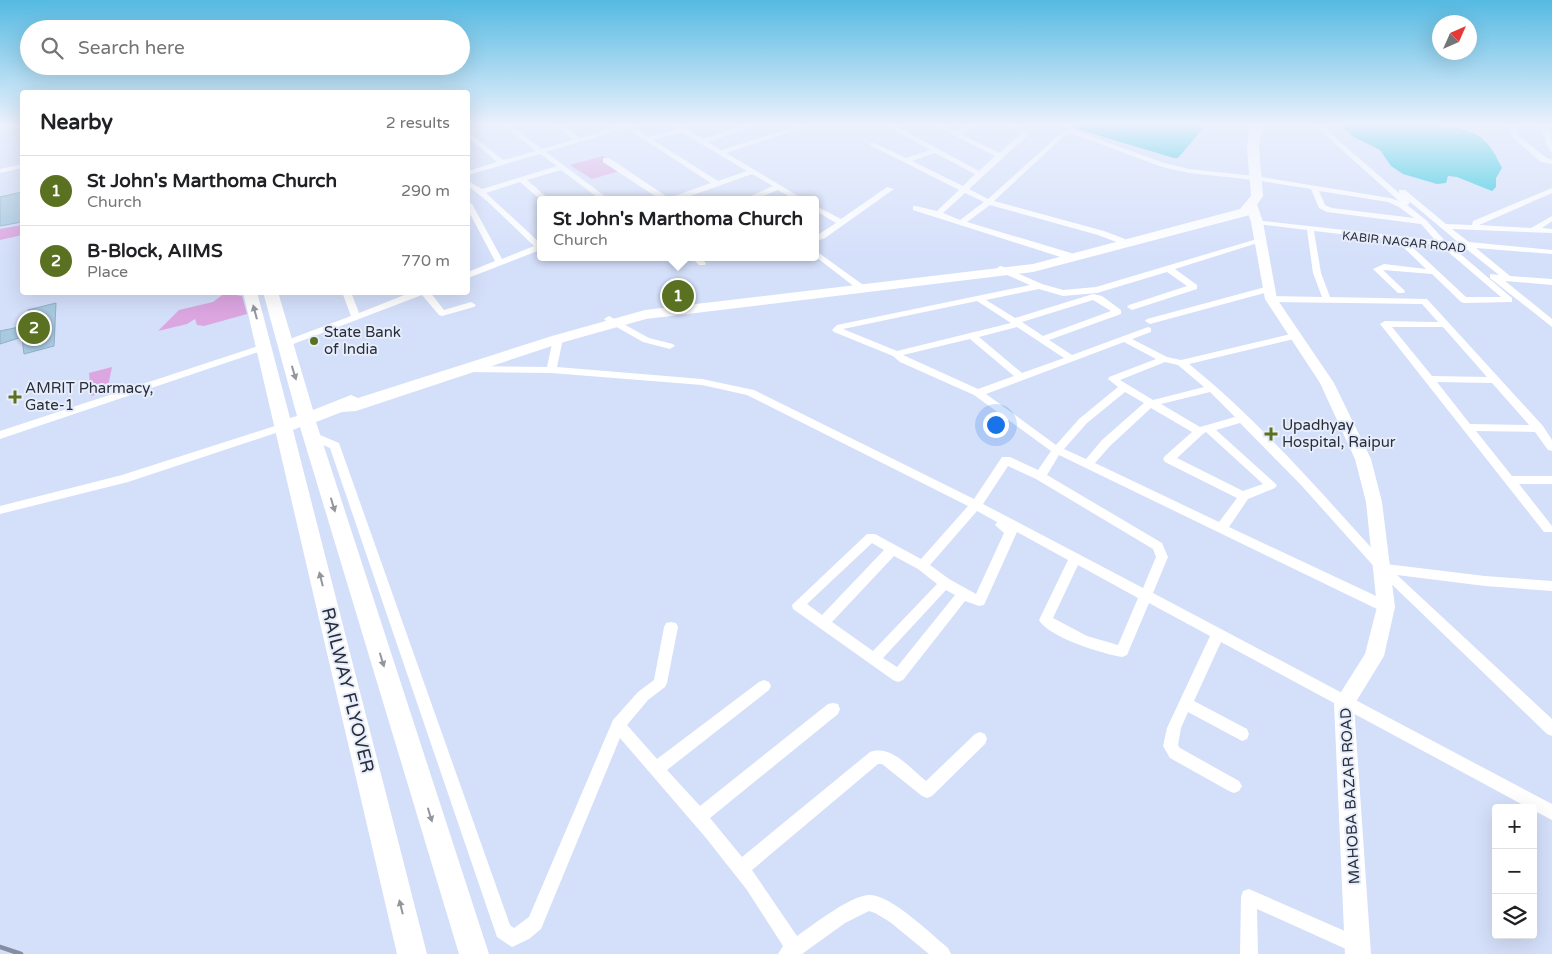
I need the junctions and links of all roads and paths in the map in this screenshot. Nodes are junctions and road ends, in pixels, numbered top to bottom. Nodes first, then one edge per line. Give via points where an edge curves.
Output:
1 (554, 170) edge
2 (565, 170) edge
3 (620, 170) edge
4 (695, 170) edge
5 (747, 170) edge
6 (920, 170) edge
7 (972, 170) edge
8 (986, 170) edge
9 (1024, 170) edge
10 (1182, 170) edge
11 (1252, 170) edge
12 (1367, 170) edge
13 (1377, 170) edge
14 (751, 172) junction
15 (982, 175) junction
16 (1251, 178) junction
17 (522, 180) junction
18 (470, 184) edge
19 (717, 184) junction
20 (778, 187) junction
21 (1314, 188) junction
22 (890, 189) dead end
23 (1552, 190) edge
24 (964, 191) junction
25 (481, 192) junction
26 (541, 196) edge
27 (601, 196) edge
28 (660, 196) edge
29 (682, 196) edge
30 (756, 196) edge
31 (794, 196) edge
32 (989, 202) junction
33 (470, 208) edge
34 (916, 208) dead end
35 (819, 210) edge
36 (938, 214) junction
37 (1254, 216) junction
38 (1552, 218) edge
39 (841, 222) junction
40 (1423, 222) junction
41 (961, 223) junction
42 (1444, 226) junction
43 (1475, 228) junction
44 (1533, 230) junction
45 (1310, 231) junction
46 (1552, 231) edge
47 (819, 237) edge
48 (1122, 241) junction
49 (1404, 243) junction
50 (537, 244) edge
51 (1457, 246) junction
52 (537, 248) edge
53 (1552, 253) edge
54 (819, 255) edge
55 (1071, 257) junction
56 (500, 262) junction
57 (1169, 269) junction
58 (1004, 270) junction
59 (470, 272) edge
60 (1434, 272) junction
61 (1484, 277) junction
62 (1496, 278) junction
63 (1508, 279) junction
64 (1552, 282) edge
65 (859, 286) junction
66 (1039, 286) junction
67 (1401, 292) dead end
68 (1270, 294) junction
69 (251, 295) edge
70 (271, 295) edge
71 (347, 295) edge
72 (427, 295) edge
73 (399, 296) edge
74 (978, 299) junction
75 (1327, 300) junction
76 (471, 305) dead end
77 (1132, 306) dead end
78 (1552, 315) edge
79 (356, 317) junction
80 (612, 321) junction
81 (1017, 323) junction
82 (1552, 324) edge
83 (1441, 325) dead end
84 (973, 336) junction
85 (1295, 336) junction
86 (558, 339) junction
87 (1043, 339) junction
88 (1125, 339) junction
89 (285, 344) junction
90 (670, 346) dead end
91 (264, 347) junction
92 (896, 354) junction
93 (1070, 358) junction
94 (1164, 359) junction
95 (1181, 363) junction
96 (460, 369) junction
97 (551, 370) junction
98 (1021, 377) junction
99 (1428, 380) junction
100 (1494, 380) junction
101 (1124, 387) junction
102 (1212, 388) junction
103 (978, 393) junction
104 (1149, 404) junction
105 (308, 417) junction
106 (1241, 419) junction
107 (284, 426) junction
108 (1466, 427) junction
109 (1204, 429) junction
110 (1539, 429) junction
111 (0, 435) edge
112 (313, 436) junction
113 (1552, 447) edge
114 (1057, 450) junction
115 (1088, 464) junction
116 (1040, 476) junction
117 (1509, 480) junction
118 (1552, 480) edge
119 (1243, 496) junction
120 (974, 508) junction
121 (0, 510) edge
122 (1221, 528) junction
123 (1548, 528) dead end
124 (893, 549) junction
125 (1074, 559) junction
126 (922, 566) junction
127 (1382, 568) junction
128 (945, 582) junction
129 (1552, 586) edge
130 (963, 594) junction
131 (1145, 597) junction
132 (1386, 607) junction
133 (823, 623) junction
134 (671, 627) dead end
135 (1218, 635) junction
136 (874, 659) junction
137 (764, 686) dead end
138 (1185, 703) junction
139 (1344, 703) junction
140 (833, 709) dead end
141 (618, 725) junction
142 (1552, 729) edge
143 (1242, 734) dead end
144 (980, 739) dead end
145 (656, 769) junction
146 (1234, 786) dead end
147 (1552, 812) edge
148 (699, 817) junction
149 (741, 869) junction
150 (1357, 949) edge
151 (791, 951) edge
152 (412, 954) edge
153 (474, 954) edge
154 (942, 954) edge
155 (1249, 954) edge

1 - 17 street
2 - 27 street
3 - 28 street
4 - 19 street
5 - 14 street
6 - 24 street
7 - 15 street
8 - 15 street
9 - 32 street
10 - 16 street
11 - 16 main road, MAHOBA BAZAR ROAD
12 - 51 street
13 - 42 street
14 - 19 street
14 - 20 street
15 - 24 street
16 - 21 street
16 - 37 main road, MAHOBA BAZAR ROAD via 1257,196
17 - 25 street
17 - 26 street
18 - 25 street
19 - 29 street
20 - 30 street
20 - 31 street
21 - 40 street via 1397,202
21 - 40 street via 1322,206 1330,210
22 - 39 street
23 - 43 street via 1476,223
24 - 32 street
24 - 36 street
25 - 50 street
32 - 41 street
32 - 48 street
33 - 56 street
34 - 36 street
35 - 39 street
36 - 41 street
37 - 45 street, KABIR NAGAR ROAD
37 - 48 main road via 1238,208
37 - 51 street
37 - 55 main road via 1245,212
37 - 57 street
37 - 68 street, MAHOBA BAZAR ROAD
38 - 44 street
39 - 47 street
40 - 51 street
41 - 55 street
42 - 43 street
42 - 51 street
43 - 44 street
44 - 46 street
45 - 49 street, KABIR NAGAR ROAD
45 - 75 street via 1317,273
48 - 55 main road
49 - 51 street, KABIR NAGAR ROAD
49 - 60 street
51 - 53 street, KABIR NAGAR ROAD
51 - 61 street
51 - 62 street
51 - 63 street
52 - 56 street
54 - 65 street
55 - 58 main road
56 - 59 street
57 - 66 street via 1098,290 1063,293
57 - 77 street via 1194,287
58 - 65 main road
58 - 66 street
60 - 61 street via 1464,300 1509,300
60 - 67 street via 1377,269
61 - 62 street
62 - 63 street
62 - 82 street
63 - 64 street
63 - 78 street
65 - 80 main road via 669,306
66 - 74 street
68 - 75 street
68 - 85 street, MAHOBA BAZAR ROAD
68 - 88 street via 1149,326
91 -> 69 main road, RAILWAY FLYOVER
70 - 89 main road
71 - 79 street
72 - 76 street via 442,313
73 - 79 street
74 - 81 street
74 - 92 street via 837,330
75 - 100 street via 1424,301
79 - 89 street
80 - 86 main road
80 - 90 street via 646,340
80 - 96 main road
81 - 84 street
81 - 87 street
81 - 87 street via 1093,297 1118,312
83 - 99 street via 1385,324
84 - 92 street
84 - 98 street
85 - 95 street
85 - 127 street, MAHOBA BAZAR ROAD via 1327,383 1363,459 1374,502
86 - 96 main road
86 - 97 street
87 - 93 street
88 - 93 street
88 - 94 street
89 -> 105 main road
91 - 107 main road, RAILWAY FLYOVER
91 - 111 street
92 - 103 street
93 - 98 street
94 - 95 street
94 - 101 street via 1113,379
95 - 102 street
96 - 97 street
96 - 105 main road via 350,407 342,406
97 - 120 street via 702,382 750,392
98 - 103 street
99 - 100 street
99 - 108 street
100 - 110 street
101 - 104 street
101 - 114 street via 1084,421
102 - 104 street
102 - 106 street
103 - 114 street
104 - 109 street
104 - 115 street via 1106,442
105 - 107 main road
105 - 112 main road
106 - 109 street
106 - 127 street via 1305,482
107 - 121 street via 124,479
152 -> 107 main road, RAILWAY FLYOVER
108 - 110 street
108 - 117 street
109 - 119 street via 1270,485
109 - 119 street via 1169,458
110 - 113 street
112 - 141 street via 335,446 503,931 512,938 535,923
112 -> 153 main road
114 - 115 street
114 - 116 street
115 - 122 street
116 - 120 street via 1006,460
116 - 131 street via 1158,546 1162,557
117 - 118 street
117 - 123 street
119 - 122 street
120 - 125 street
120 - 126 street
120 - 130 street via 1011,531 979,601
122 - 132 street
124 - 126 street
124 - 133 street
124 - 133 street via 872,537 798,605
125 - 131 street
125 - 131 street via 1046,620 1057,628 1106,649 1122,651
126 - 128 street
127 - 129 street
127 - 132 street, MAHOBA BAZAR ROAD
127 - 142 street
128 - 130 street
128 - 136 street
130 - 136 street via 898,676
131 - 135 street
132 - 139 street, MAHOBA BAZAR ROAD via 1374,656
133 - 136 street
134 - 141 street via 660,683 643,696
135 - 138 street
135 - 139 street
137 - 145 street
138 - 143 street
138 - 146 street via 1170,746 1175,753
139 - 147 street
139 - 150 street, MAHOBA BAZAR ROAD
140 - 148 street
141 - 145 street
144 - 149 street via 927,791 885,757 875,757
145 - 148 street
148 - 149 street
149 - 151 street
150 - 155 street via 1249,897
151 - 154 street via 850,912 870,903 882,906

